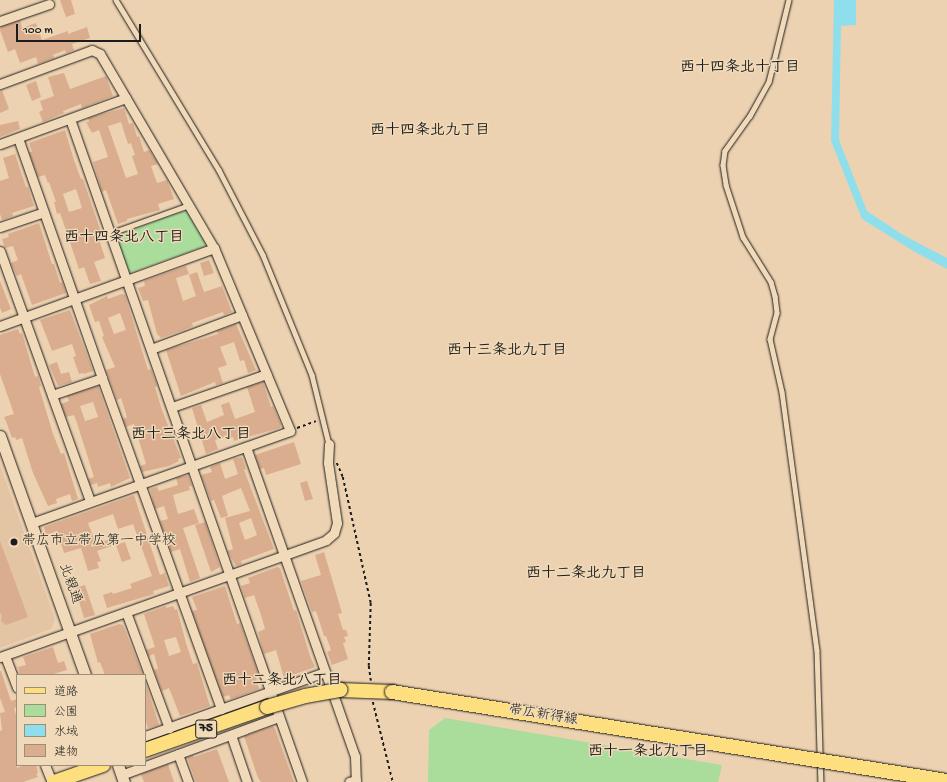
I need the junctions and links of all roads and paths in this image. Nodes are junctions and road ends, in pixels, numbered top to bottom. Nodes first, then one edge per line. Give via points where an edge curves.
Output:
1 (116, 0) edge
2 (789, 0) edge
3 (49, 4) dead end
4 (0, 21) edge
5 (0, 84) edge
6 (126, 98) junction
7 (70, 119) junction
8 (18, 138) junction
9 (0, 144) edge
10 (189, 205) junction
11 (44, 212) junction
12 (0, 228) edge
13 (110, 233) junction
14 (214, 248) junction
15 (0, 251) edge
16 (127, 281) junction
17 (74, 299) junction
18 (242, 315) junction
19 (23, 317) junction
20 (0, 326) edge
21 (151, 349) junction
22 (266, 374) junction
23 (102, 378) junction
24 (52, 395) junction
25 (172, 407) junction
26 (323, 419) junction
27 (290, 431) junction
28 (0, 436) edge
29 (329, 444) junction
30 (246, 447) junction
31 (193, 465) junction
32 (140, 483) junction
33 (90, 501) junction
34 (30, 522) junction
35 (284, 556) junction
36 (231, 574) junction
37 (178, 593) junction
38 (126, 612) junction
39 (70, 632) junction
40 (3, 657) edge
41 (325, 672) junction
42 (85, 674) edge
43 (372, 683) dead end
44 (16, 686) edge
45 (272, 691) junction
46 (372, 698) dead end
47 (221, 709) junction
48 (279, 717) junction
49 (169, 728) junction
50 (230, 735) junction
51 (146, 736) edge
52 (146, 750) edge
53 (178, 754) junction
54 (146, 765) edge
55 (45, 766) edge
56 (100, 766) edge
57 (144, 766) edge
58 (121, 774) edge
59 (947, 780) edge
60 (354, 781) edge
61 (53, 782) edge
62 (188, 782) edge
63 (247, 782) edge
64 (302, 782) edge
65 (393, 782) edge
66 (821, 782) edge

1 - 26 lane via 219,170 263,256 312,375
2 - 66 lane via 769,82 750,116 725,151 722,165 743,237 771,282 775,296 777,313 770,339 782,392 817,650
3 - 4 street
5 - 6 street via 92,50 100,54
6 - 7 street
6 - 10 street
7 - 8 street
7 - 13 street
8 - 9 street
8 - 11 street
10 - 13 lane
10 - 14 street
11 - 12 street
11 - 17 street
13 - 16 street
14 - 16 street
14 - 18 street
15 - 19 street
16 - 17 street
16 - 21 street
17 - 19 street
17 - 23 street
18 - 21 street
18 - 22 street
19 - 20 street
19 - 24 street
21 - 25 street
22 - 25 street
22 - 27 street
23 - 24 street
23 - 32 street
24 - 33 street
25 - 31 street
26 - 27 path
26 - 29 lane
27 - 30 street
28 - 34 street, 北親通
29 - 35 street via 328,463 337,523 334,533 326,540
29 - 43 path via 343,477 371,603 369,666
30 - 31 street
30 - 35 street
31 - 32 street
31 - 36 street
32 - 33 street
32 - 37 street
33 - 34 street
34 - 39 street, 北親通
35 - 36 street
35 - 41 street
36 - 37 street
36 - 45 street
37 - 38 street
37 - 47 street
38 - 39 street
38 - 49 street
39 - 40 street
39 - 42 street, 北親通
40 - 44 street
41 - 45 street
41 - 60 street via 355,756
45 - 47 street
45 - 48 street
46 - 65 path
47 - 49 street
48 - 50 street
48 - 64 street
49 - 51 street
50 - 53 street
50 - 63 street
52 - 59 main road, 帯広新得線 / 75, bridge via 267,707 304,696 340,690 392,692
53 - 54 street
53 - 62 street
55 - 61 street
56 - 61 main road
57 - 58 street

